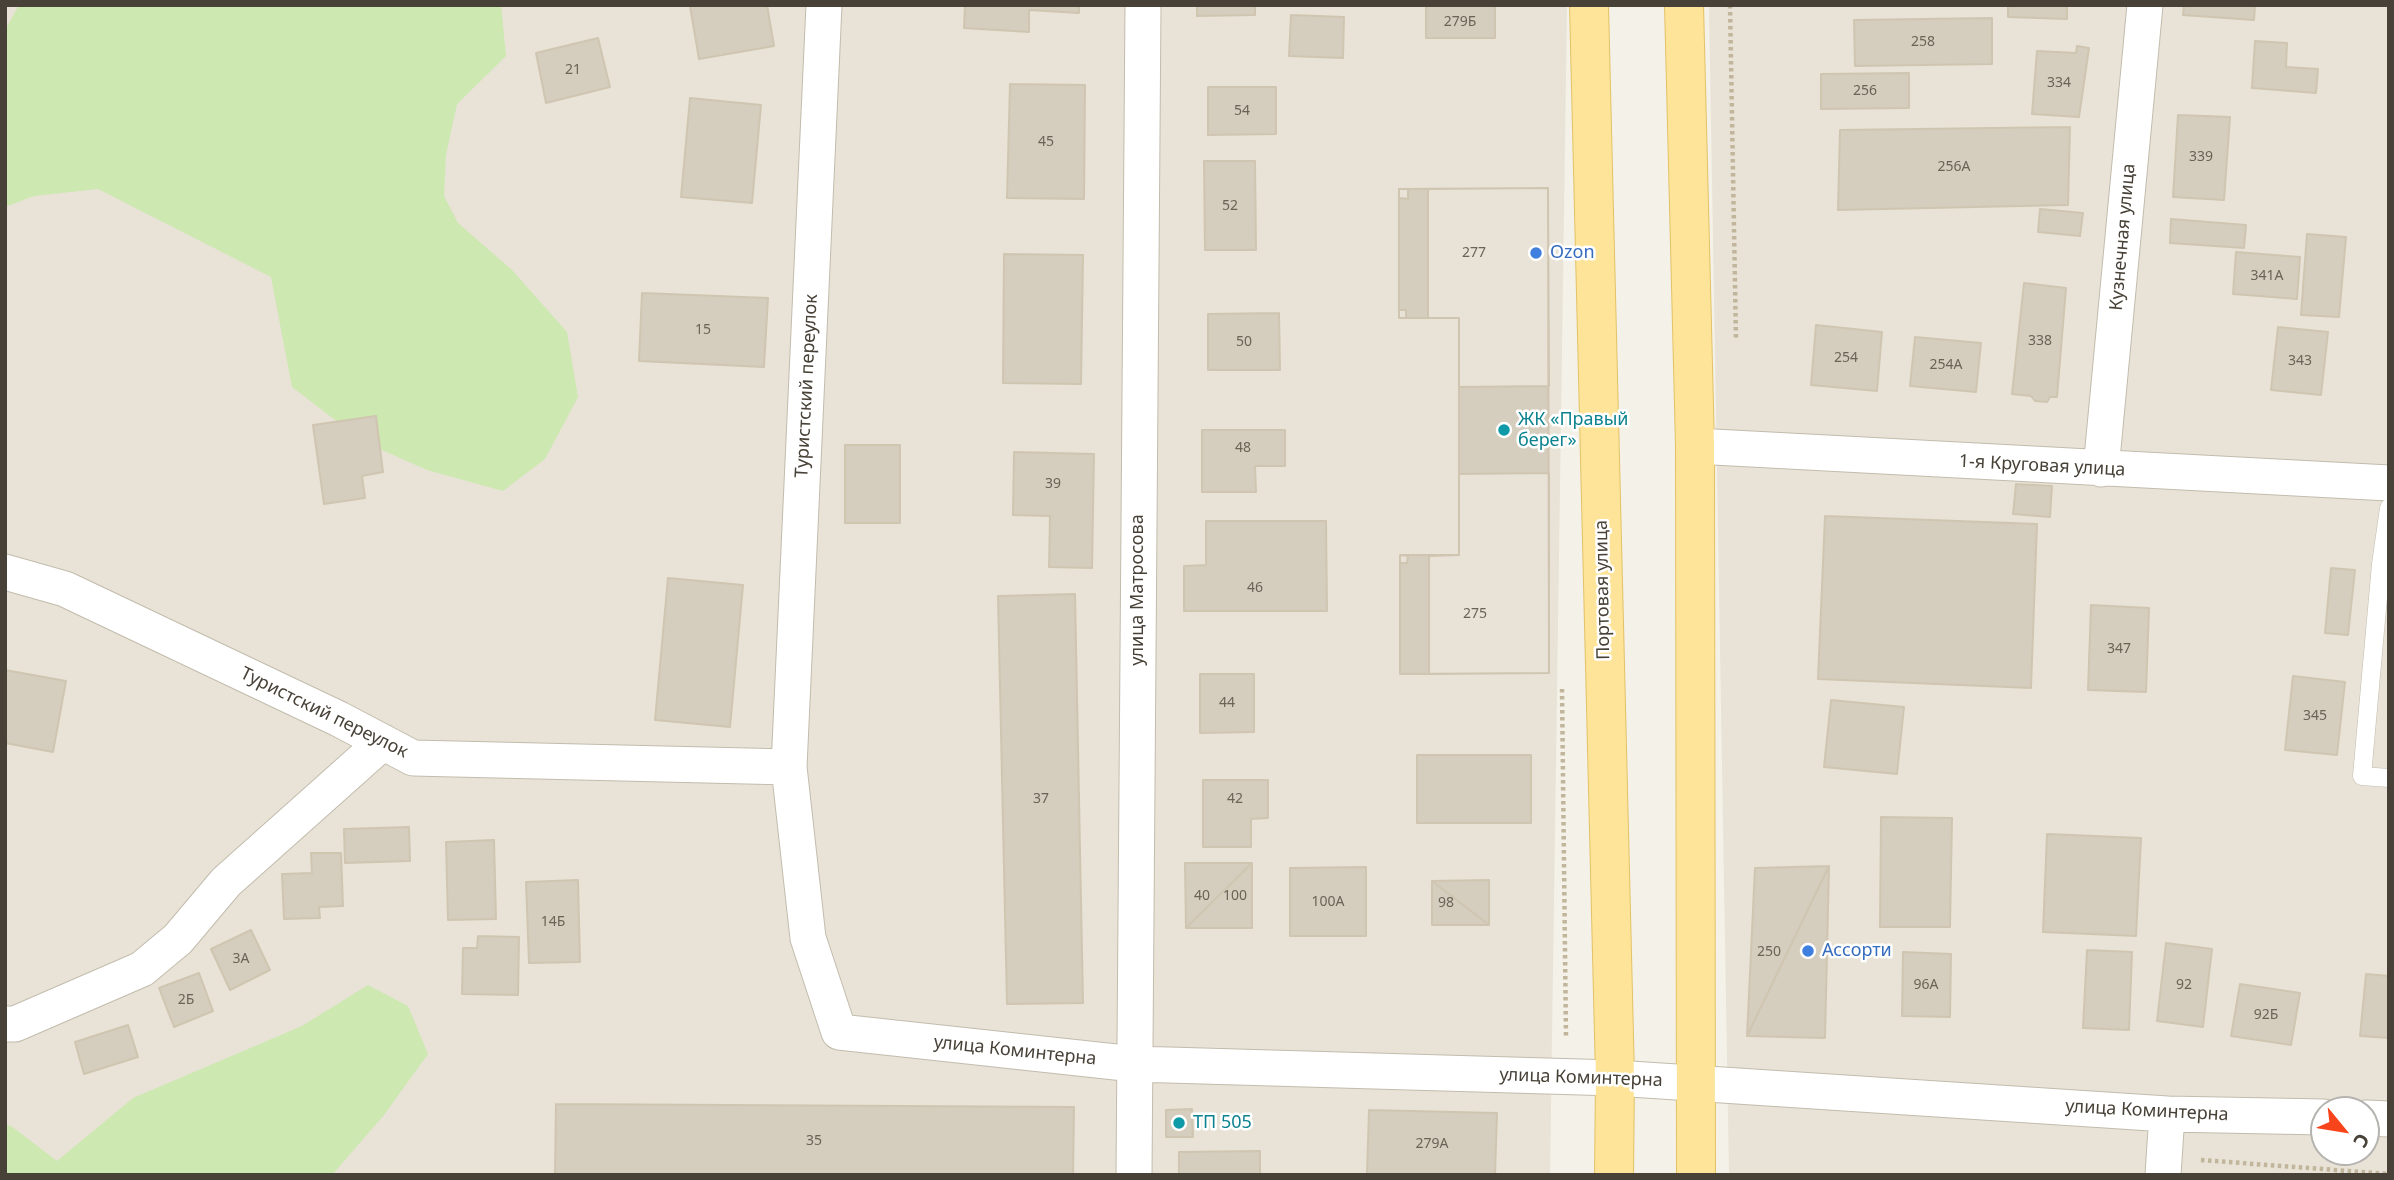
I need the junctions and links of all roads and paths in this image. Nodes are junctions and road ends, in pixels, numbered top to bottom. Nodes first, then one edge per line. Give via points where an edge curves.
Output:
1 (824, 5) edge
2 (1143, 5) edge
3 (1590, 5) edge
4 (1684, 5) edge
5 (2145, 5) edge
6 (1695, 446) junction
7 (2101, 469) junction
8 (2389, 483) edge
9 (2389, 508) edge
10 (5, 572) edge
11 (383, 742) junction
12 (789, 767) junction
13 (2389, 778) edge
14 (5, 1024) edge
15 (839, 1032) joint
16 (1135, 1064) junction
17 (1615, 1078) junction
18 (1696, 1083) junction
19 (2167, 1114) junction
20 (2310, 1117) edge
21 (2163, 1166) edge
22 (2389, 1174) edge
23 (1134, 1175) edge
24 (1614, 1175) edge
25 (1696, 1175) edge

1 - 12 street, Туристский переулок
2 - 16 street, улица Матросова
3 - 17 main road, Портовая улица
4 - 6 main road
5 - 7 street, Кузнечная улица
6 - 7 street, 1-я Круговая улица
6 - 18 main road
7 - 8 street, 1-я Круговая улица
9 - 13 lane via 2362,776
10 - 11 street, Туристский переулок via 65,589
11 - 12 street, Туристский переулок via 413,758
11 - 14 street via 226,882 178,939 142,969 15,1024
12 - 15 street, Туристский переулок via 808,938
15 - 16 street, улица Коминтерна
16 - 17 street, улица Коминтерна
16 - 23 street, улица Матросова
17 - 18 street, улица Коминтерна
17 - 24 main road, Портовая улица
18 - 19 street, улица Коминтерна
18 - 25 main road
19 - 20 street, улица Коминтерна
19 - 21 street
21 - 22 path

